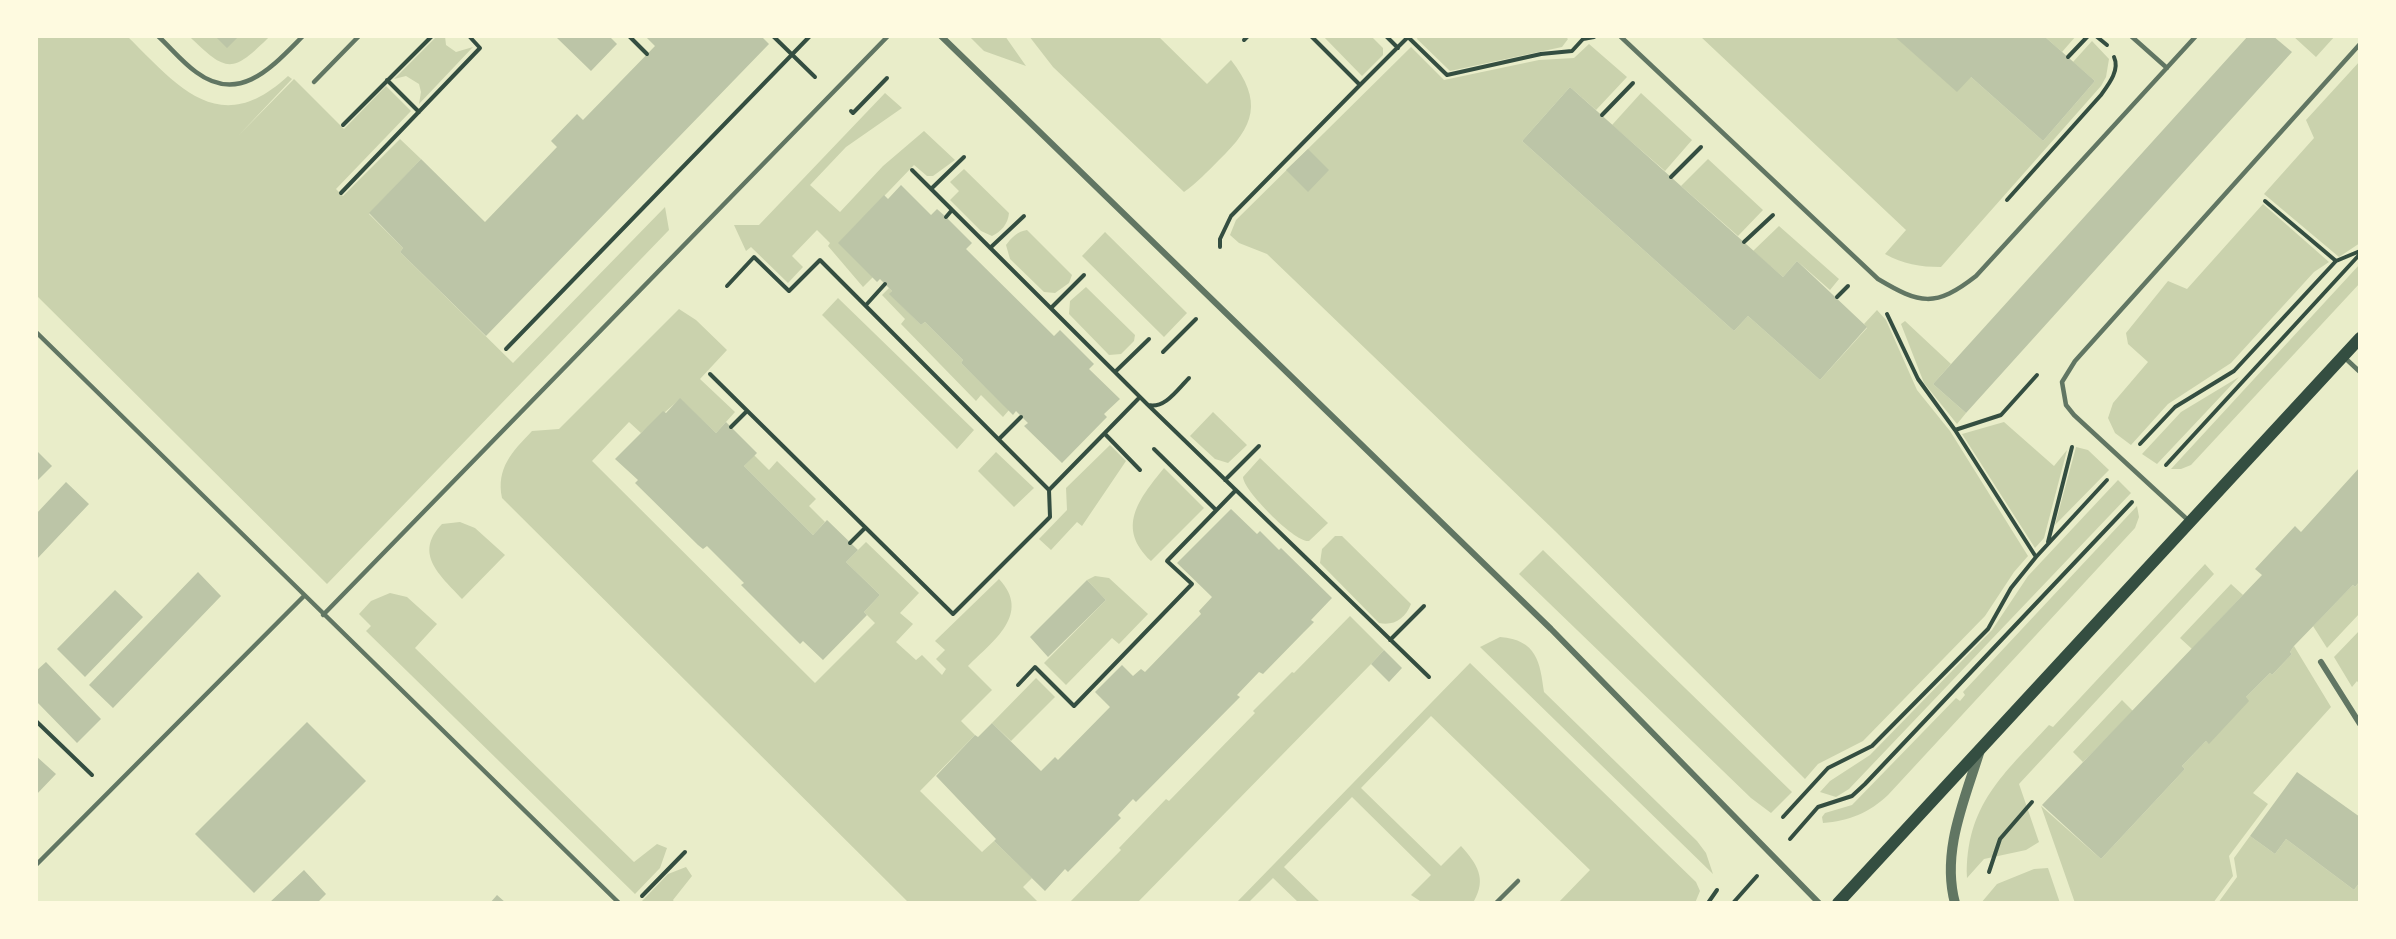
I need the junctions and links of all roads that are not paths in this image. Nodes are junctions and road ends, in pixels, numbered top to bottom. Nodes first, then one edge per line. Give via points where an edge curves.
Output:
1 (158, 36) edge
2 (303, 36) edge
3 (359, 36) edge
4 (888, 36) edge
5 (941, 36) edge
6 (1620, 36) edge
7 (2131, 36) edge
8 (2196, 36) edge
9 (2360, 44) edge
10 (2167, 68) junction
11 (314, 82) dead end
12 (36, 332) edge
13 (2360, 338) edge
14 (2343, 356) junction
15 (2360, 372) edge
16 (2188, 521) junction
17 (304, 596) junction
18 (323, 615) junction
19 (2321, 662) dead end
20 (2360, 724) edge
21 (1980, 750) junction
22 (36, 865) edge
23 (1518, 881) dead end
24 (619, 903) edge
25 (1496, 903) edge
26 (1819, 903) edge
27 (1838, 903) edge
28 (1955, 903) edge

1 - 2 lane via 196,72 225,85 257,77
3 - 11 lane
4 - 18 lane
5 - 26 street via 1551,629
6 - 10 lane via 1878,279 1919,299 1939,299 1976,276
7 - 10 lane
8 - 10 lane
9 - 16 lane via 2075,361 2062,382 2066,405
12 - 17 lane
13 - 14 main road
14 - 15 lane
14 - 16 main road
16 - 21 main road
17 - 18 lane
17 - 22 lane
18 - 24 lane
19 - 20 street
21 - 27 main road
21 - 28 street via 1953,842 1950,868
23 - 25 lane

